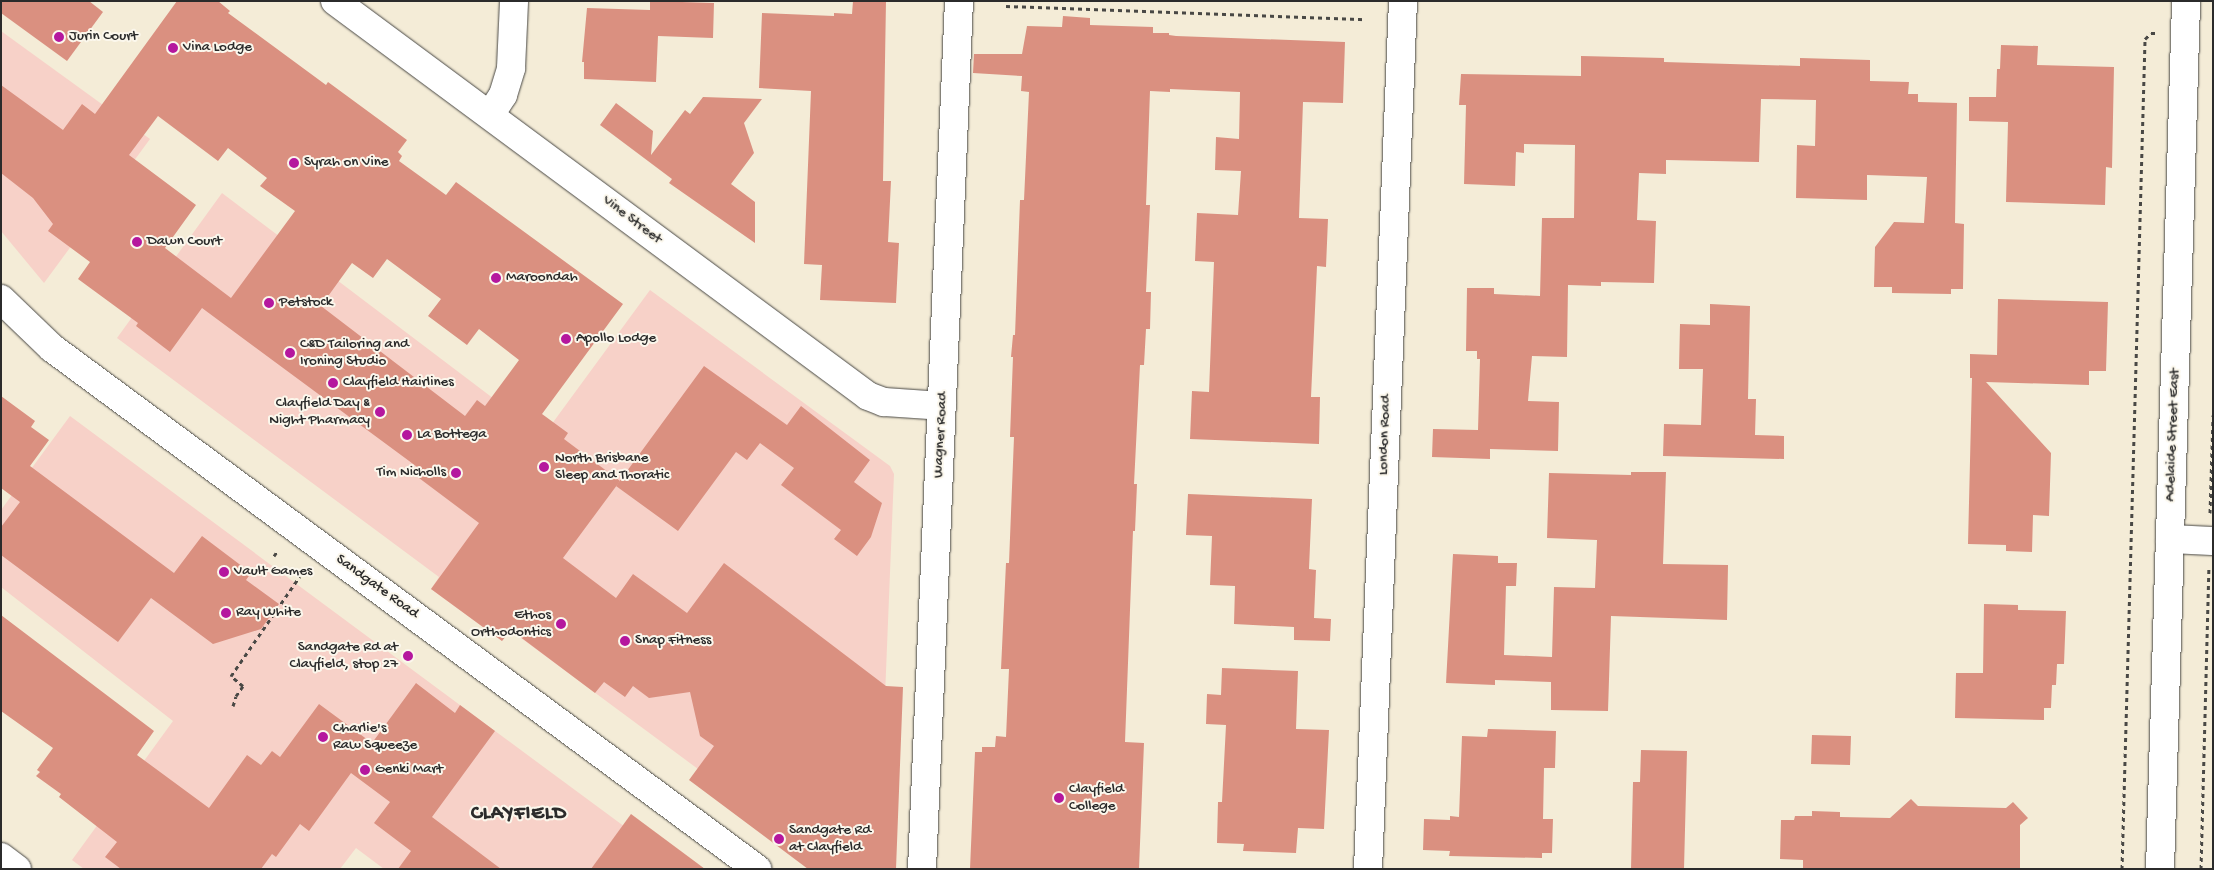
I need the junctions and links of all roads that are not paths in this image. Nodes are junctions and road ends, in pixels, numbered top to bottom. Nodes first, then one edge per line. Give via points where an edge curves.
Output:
1 (335, 1) edge
2 (514, 1) edge
3 (959, 1) edge
4 (1403, 1) edge
5 (2186, 1) edge
6 (490, 115) junction
7 (1, 299) edge
8 (942, 406) junction
9 (2170, 539) junction
10 (2211, 541) edge
11 (1, 857) edge
12 (17, 869) edge
13 (757, 869) edge
14 (922, 869) edge
15 (1368, 869) edge
16 (2160, 869) edge

1 - 6 main road, Vine Street
2 - 6 main road via 511,68 503,95
3 - 8 main road, Wagner Road
4 - 15 main road, London Road
5 - 9 main road, Adelaide Street East
6 - 8 main road, Vine Street via 868,396 884,402
7 - 13 main road, Sandgate Road via 52,348
8 - 14 main road, Wagner Road
9 - 10 main road
9 - 16 main road, Adelaide Street East
11 - 12 main road

